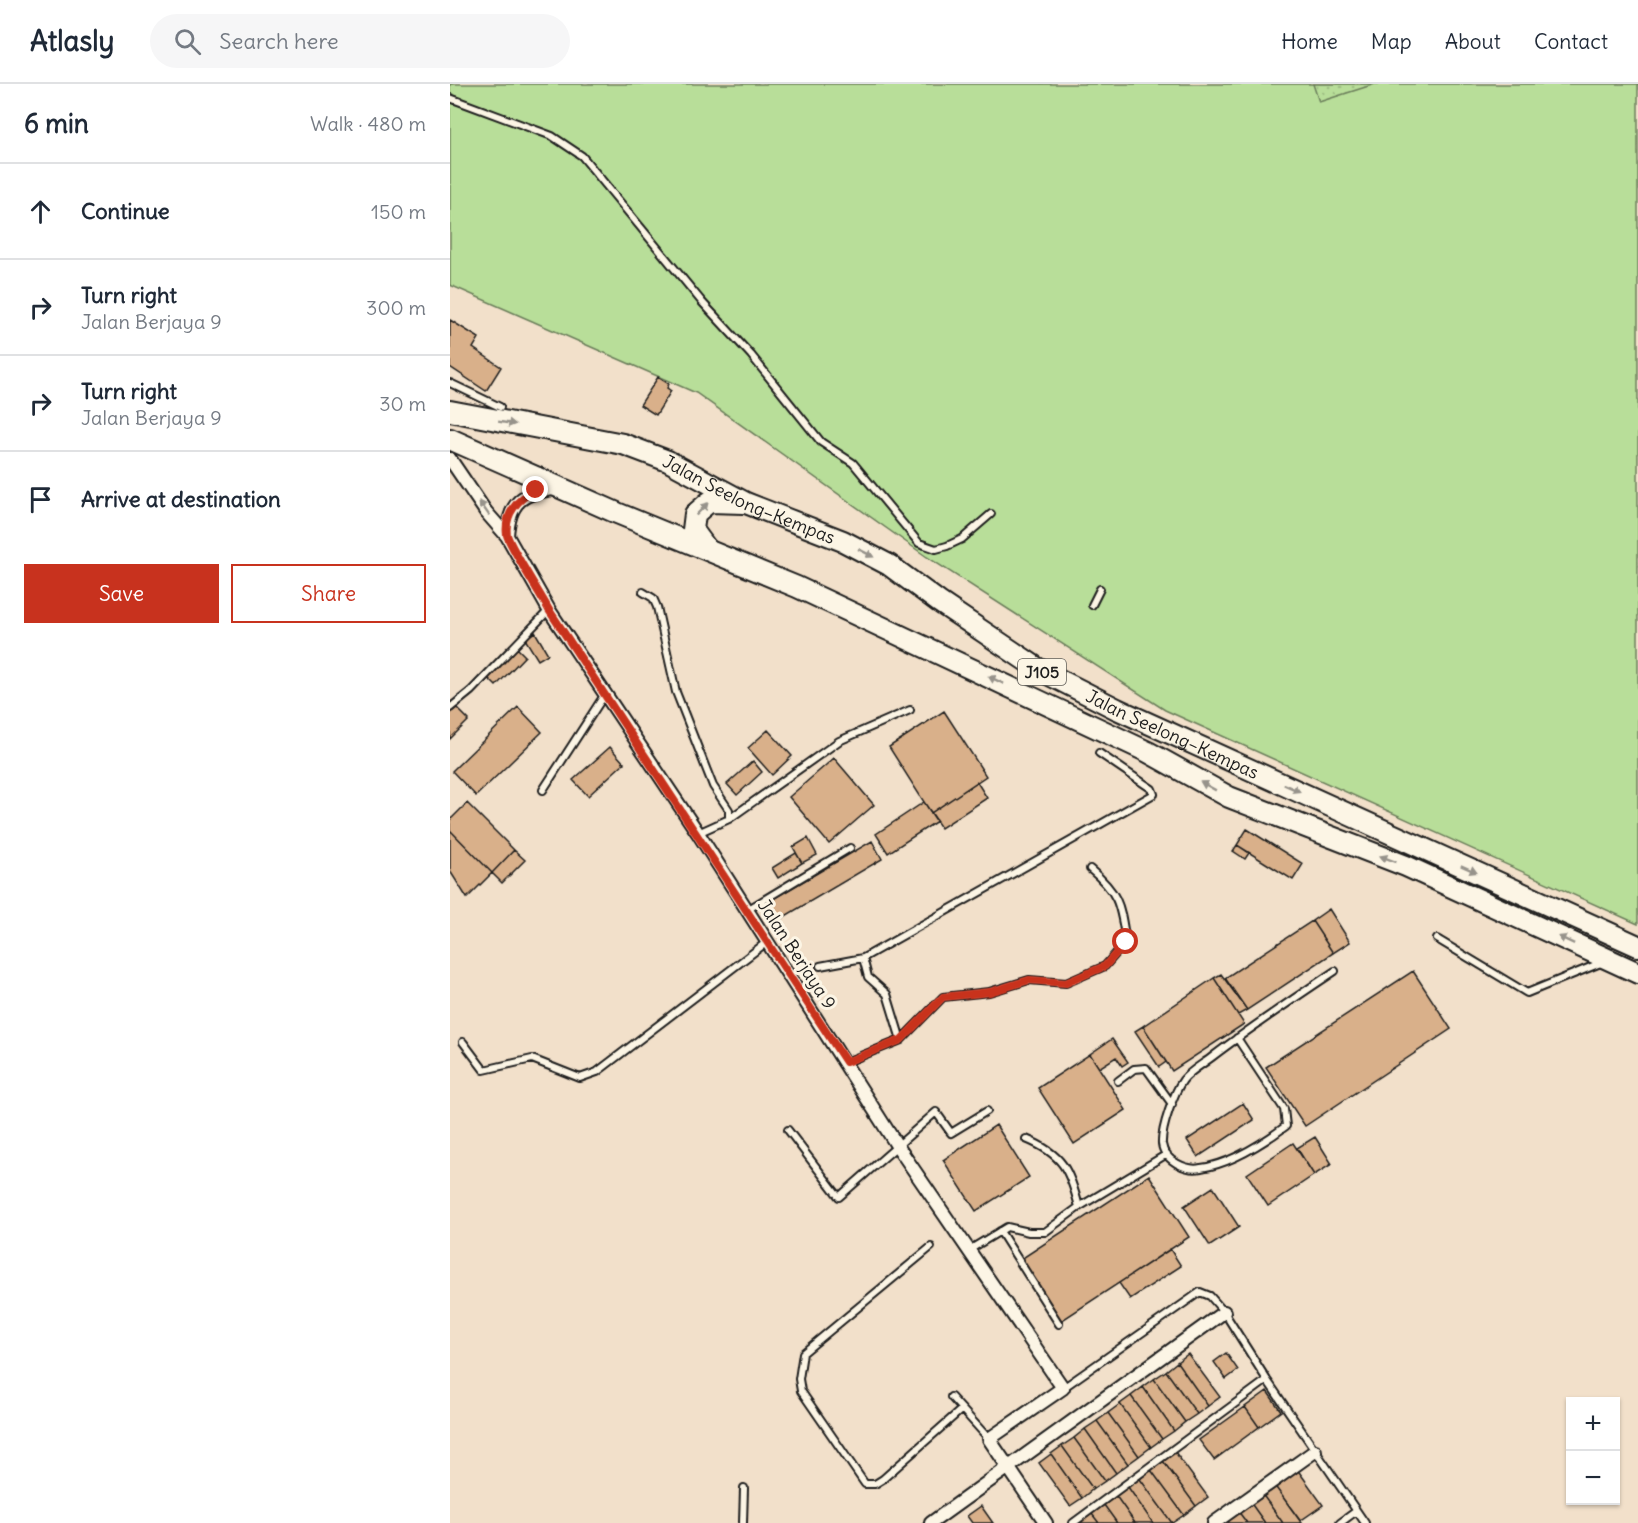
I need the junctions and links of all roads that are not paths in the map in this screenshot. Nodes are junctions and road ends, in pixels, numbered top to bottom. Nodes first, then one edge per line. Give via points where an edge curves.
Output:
1 (450, 98) edge
2 (450, 383) edge
3 (500, 407) dead end
4 (450, 411) edge
5 (450, 439) edge
6 (450, 459) edge
7 (562, 488) junction
8 (746, 503) junction
9 (991, 514) dead end
10 (507, 536) junction
11 (706, 549) junction
12 (1100, 589) dead end
13 (643, 592) dead end
14 (1092, 605) dead end
15 (549, 610) junction
16 (606, 693) junction
17 (450, 708) edge
18 (910, 710) dead end
19 (1099, 753) dead end
20 (543, 790) dead end
21 (729, 819) junction
22 (698, 833) junction
23 (850, 848) dead end
24 (1090, 869) dead end
25 (747, 910) junction
26 (1437, 939) dead end
27 (768, 942) junction
28 (1638, 946) edge
29 (863, 958) junction
30 (1609, 960) junction
31 (820, 966) dead end
32 (1335, 971) dead end
33 (1638, 973) edge
34 (1238, 1038) junction
35 (901, 1040) junction
36 (463, 1042) dead end
37 (846, 1062) junction
38 (1118, 1081) dead end
39 (1172, 1104) junction
40 (987, 1111) dead end
41 (788, 1130) dead end
42 (1026, 1139) dead end
43 (896, 1144) junction
44 (1167, 1154) junction
45 (1080, 1207) junction
46 (1000, 1231) junction
47 (931, 1247) dead end
48 (969, 1250) junction
49 (1224, 1312) junction
50 (1059, 1324) dead end
51 (1267, 1380) junction
52 (1063, 1388) junction
53 (951, 1397) dead end
54 (962, 1409) junction
55 (989, 1439) junction
56 (1315, 1451) junction
57 (1010, 1469) junction
58 (744, 1488) dead end
59 (1355, 1512) junction
60 (743, 1523) edge
61 (931, 1523) edge
62 (1046, 1523) edge
63 (1073, 1523) edge
64 (1214, 1523) edge
65 (1340, 1523) edge
66 (1365, 1523) edge

1 - 9 lane via 552,136 582,156 821,442 853,463 919,543 936,549 947,546
2 - 3 lane
4 -> 8 main road, Jalan Seelong–Kempas / J105 via 623,444 668,461
5 - 7 main road, Jalan Seelong–Kempas / J105
10 -> 6 street, Jalan Berjaya 9
7 - 10 street via 526,494 513,506
7 - 11 main road, Jalan Seelong–Kempas / J105
11 -> 8 main road via 693,530 695,514 709,502
8 -> 28 main road, Jalan Seelong–Kempas / J105 via 843,541 889,565 1040,670 1107,704
10 - 15 street, Jalan Berjaya 9
30 -> 11 main road, Jalan Seelong–Kempas / J105 via 1406,866 1229,797 1148,752 954,659
12 - 14 lane
13 - 21 lane via 657,608 676,692 713,786 729,810
15 - 16 street, Jalan Berjaya 9
15 - 17 lane
16 - 20 lane
16 - 22 street, Jalan Berjaya 9
18 - 21 lane via 829,747
19 - 29 lane via 1154,794
21 - 22 lane
22 - 25 street, Jalan Berjaya 9
23 - 25 lane
24 - 35 lane via 1119,902 1126,942 1105,966 1066,983 1029,980 990,992 943,997
25 - 27 street, Jalan Berjaya 9
26 - 30 lane via 1527,993
27 - 36 lane via 597,1072 580,1078 532,1059 484,1070
27 - 37 street, Jalan Berjaya 9
29 - 31 lane
29 - 35 lane via 868,977 887,994
30 - 33 main road, Jalan Seelong–Kempas / J105
32 - 34 lane
34 - 39 lane via 1184,1079
34 - 44 lane via 1284,1109 1286,1126 1225,1161 1200,1169 1180,1166
35 - 37 lane
37 - 43 street, Jalan Berjaya 9
38 - 39 lane via 1134,1068 1146,1068
39 - 44 lane via 1162,1145
40 - 43 lane via 951,1133 936,1112
41 - 43 lane via 839,1197
42 - 45 lane via 1046,1147 1070,1172
43 - 48 street, Jalan Berjaya 9
44 - 45 lane
45 - 46 lane via 1045,1232 1007,1227
46 - 48 lane
46 - 50 lane
47 - 54 lane via 803,1353 801,1391 865,1484 883,1479
48 - 52 street, Jalan Berjaya 9
49 - 51 lane
49 - 52 lane via 1210,1296 1200,1292
49 - 57 street
51 - 56 lane
51 - 63 lane
52 - 55 street
53 - 54 lane
54 - 55 lane
55 - 57 street
56 - 59 lane
56 - 64 street
57 - 61 street
57 - 62 street
58 - 60 lane
59 - 65 lane
59 - 66 lane

